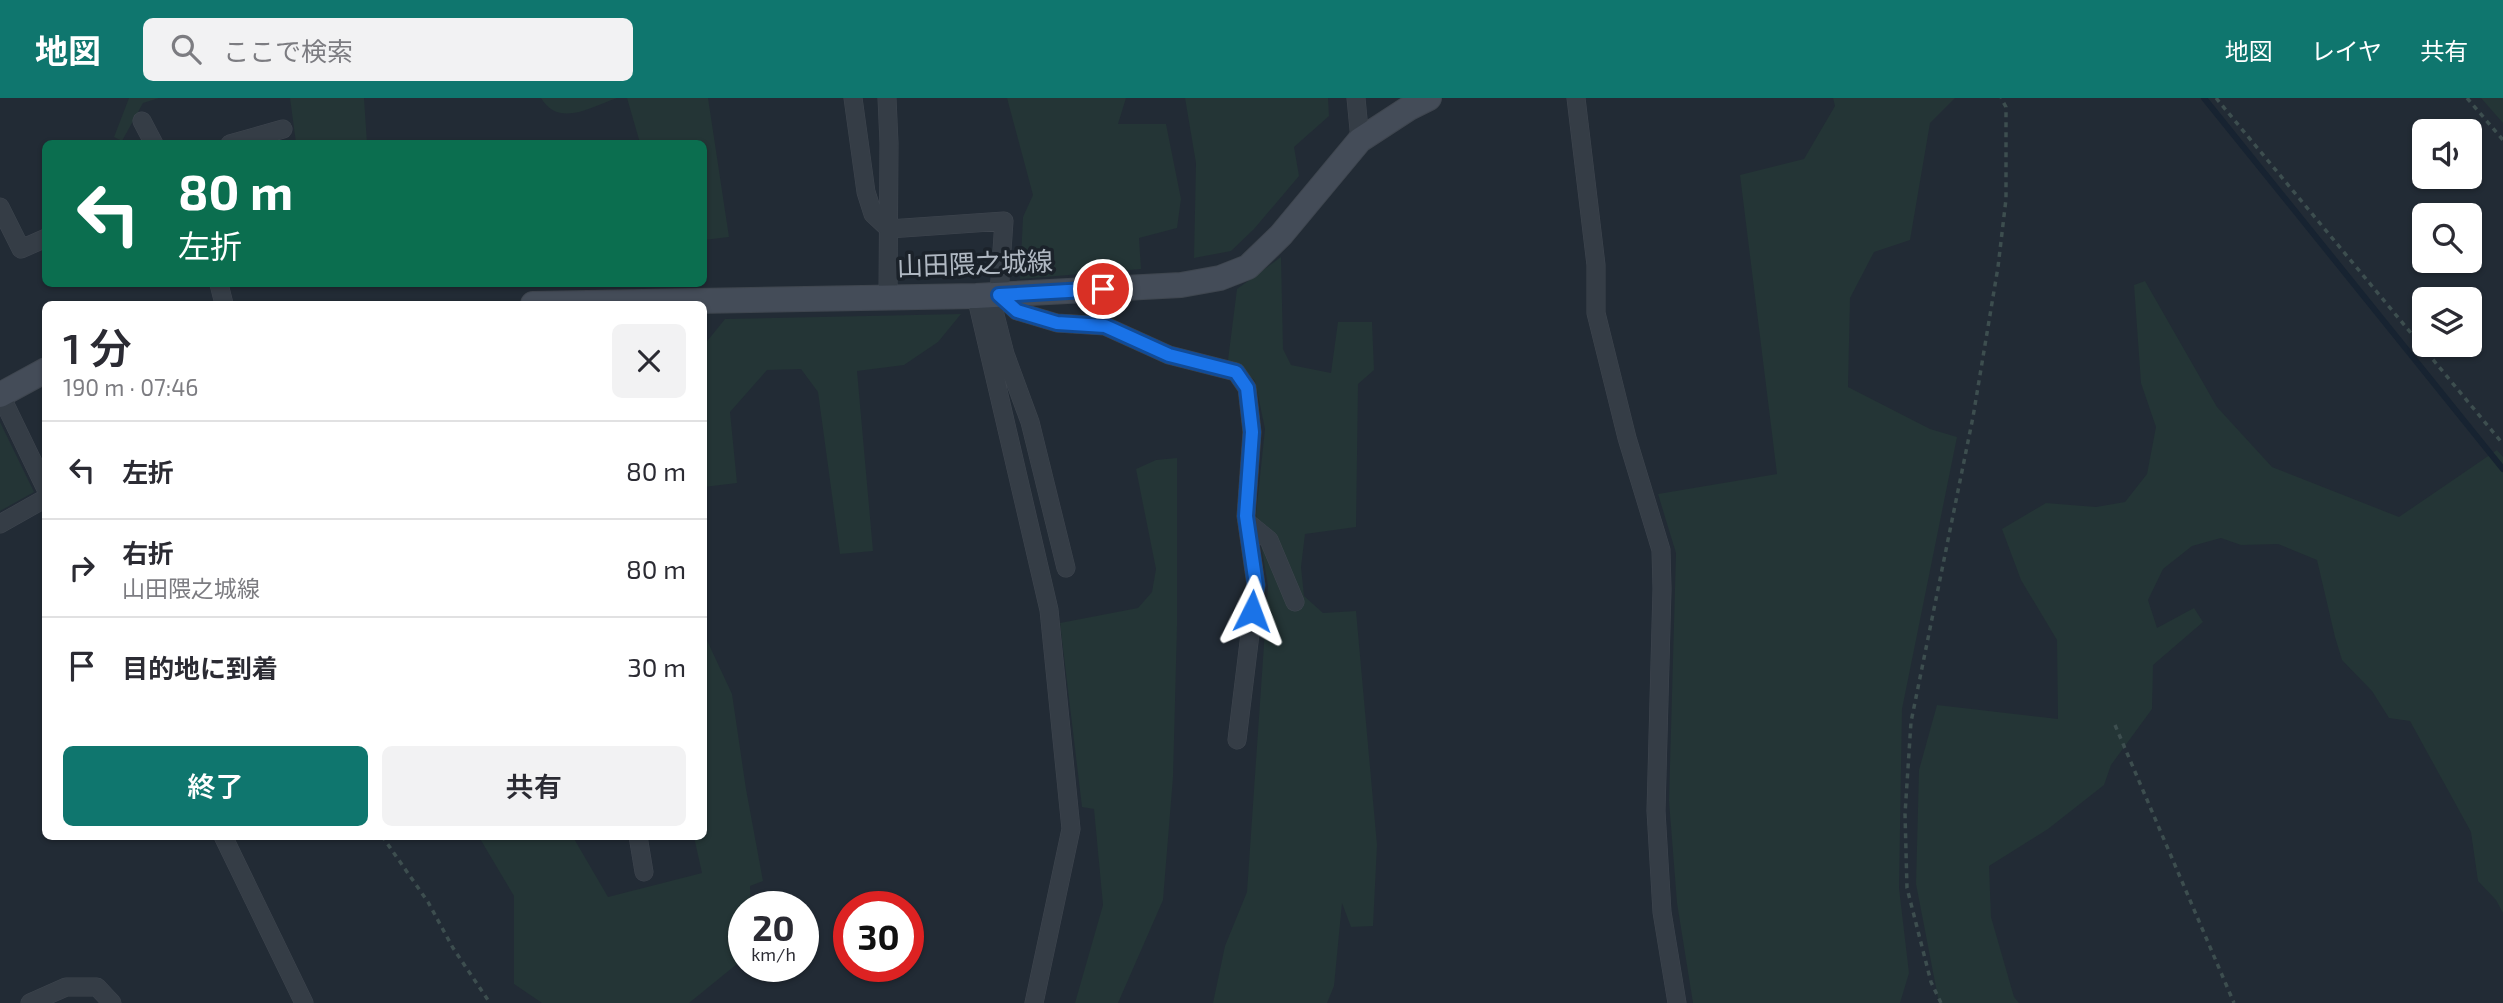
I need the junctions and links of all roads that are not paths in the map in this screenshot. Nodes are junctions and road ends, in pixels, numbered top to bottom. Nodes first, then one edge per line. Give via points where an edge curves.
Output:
1 (853, 98) edge
2 (887, 98) edge
3 (1356, 98) edge
4 (1429, 98) edge
5 (1576, 98) edge
6 (142, 121) dead end
7 (283, 129) dead end
8 (152, 140) edge
9 (244, 140) edge
10 (1360, 140) junction
11 (0, 206) edge
12 (889, 229) junction
13 (42, 240) edge
14 (666, 293) edge
15 (989, 295) junction
16 (888, 297) junction
17 (569, 301) edge
18 (42, 372) edge
19 (0, 395) edge
20 (42, 481) edge
21 (42, 500) edge
22 (1247, 522) junction
23 (0, 524) edge
24 (1066, 568) dead end
25 (1295, 602) dead end
26 (1237, 740) dead end
27 (225, 840) edge
28 (639, 840) edge
29 (644, 872) dead end
30 (30, 1003) edge
31 (112, 1003) edge
32 (304, 1003) edge
33 (1034, 1003) edge
34 (1677, 1003) edge

1 - 12 street via 866,192 873,214
2 - 12 street
3 - 10 street
4 - 10 main road, 山田隈之城線
5 - 34 street via 1596,265 1596,313 1661,550 1656,811 1662,912
6 - 8 street
7 - 9 street
10 - 15 main road, 山田隈之城線 via 1281,235 1248,267 1181,285
11 - 13 street via 21,249
12 - 15 street via 1004,221
12 - 16 street
14 - 16 main road, 山田隈之城線
14 - 17 main road, 山田隈之城線
15 - 16 main road, 山田隈之城線
15 - 22 street via 1017,311 1057,323 1105,326 1169,355 1236,372 1247,388 1252,432
15 - 24 street via 1030,422
15 - 33 street via 1049,610 1071,829
18 - 19 main road
19 - 20 street
21 - 23 street
22 - 25 street via 1269,540
22 - 26 street via 1256,585
27 - 32 street
28 - 29 street
30 - 31 street via 66,987 97,987

